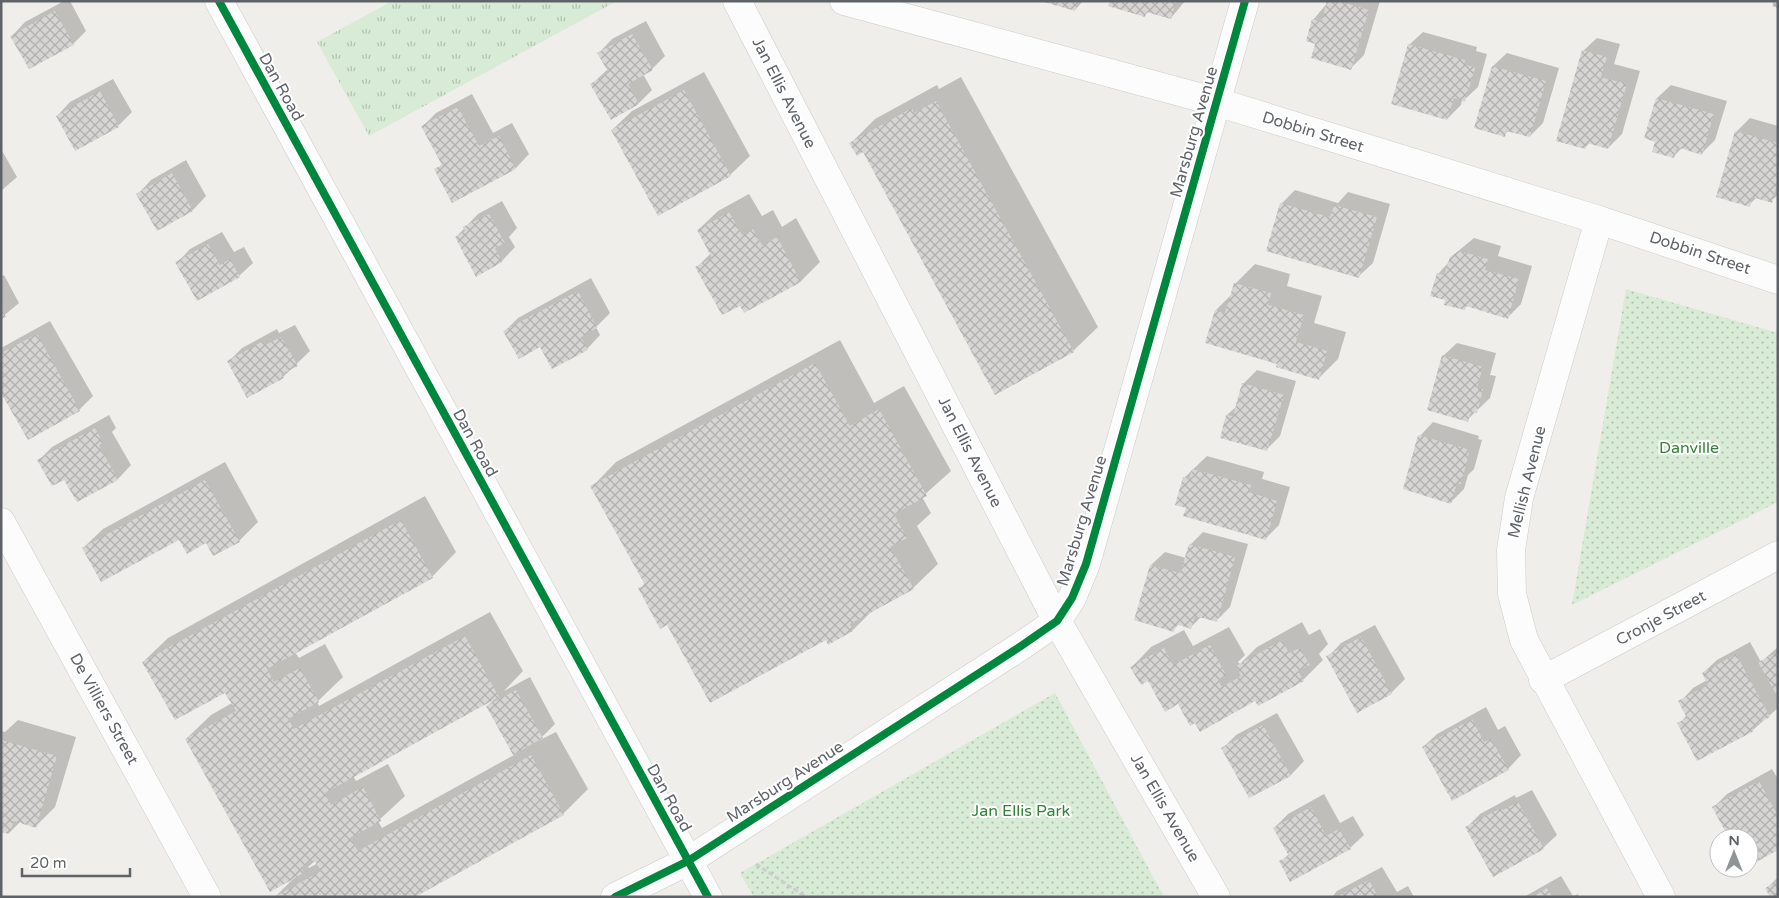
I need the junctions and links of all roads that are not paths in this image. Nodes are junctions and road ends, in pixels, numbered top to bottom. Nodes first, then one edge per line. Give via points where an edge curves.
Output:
1 (219, 1) edge
2 (737, 1) edge
3 (844, 1) edge
4 (1245, 1) edge
5 (1217, 102) junction
6 (1599, 220) junction
7 (1778, 280) edge
8 (1, 522) edge
9 (1778, 555) edge
10 (1057, 621) junction
11 (1543, 680) junction
12 (688, 861) junction
13 (207, 897) edge
14 (615, 897) edge
15 (708, 897) edge
16 (1216, 897) edge
17 (1661, 897) edge

1 - 12 street, Dan Road
2 - 10 street, Jan Ellis Avenue
3 - 5 street, Dobbin Street
4 - 5 street, Marsburg Avenue
5 - 6 street, Dobbin Street
5 - 10 street, Marsburg Avenue via 1086,564 1072,598
6 - 7 street, Dobbin Street
6 - 11 street, Mellish Avenue via 1519,498 1511,550 1512,594 1524,640
8 - 13 street, De Villiers Street
9 - 11 street, Cronje Street
10 - 12 street, Marsburg Avenue via 988,669
10 - 16 street, Jan Ellis Avenue
11 - 17 street, Mellish Avenue
12 - 14 street, Marsburg Avenue
12 - 15 street, Dan Road

